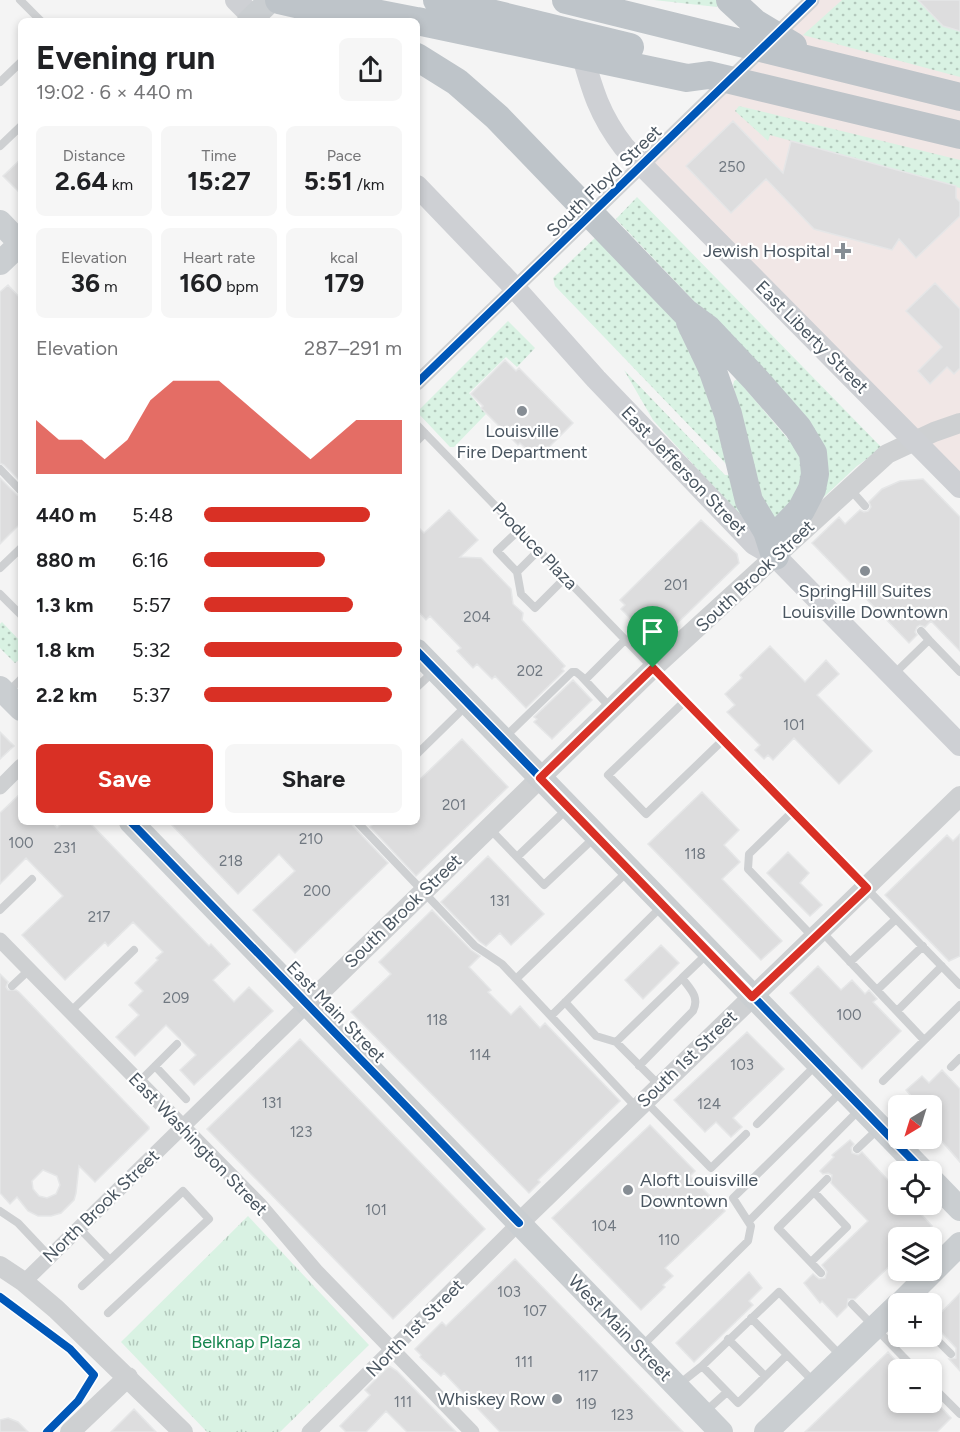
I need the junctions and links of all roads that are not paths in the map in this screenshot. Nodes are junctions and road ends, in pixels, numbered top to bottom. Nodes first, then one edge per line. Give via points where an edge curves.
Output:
1 (20, 0) edge
2 (271, 0) edge
3 (279, 0) edge
4 (437, 0) edge
5 (567, 0) edge
6 (730, 0) edge
7 (812, 0) edge
8 (323, 14) edge
9 (249, 15) edge
10 (37, 18) edge
11 (402, 18) edge
12 (420, 21) edge
13 (748, 32) junction
14 (549, 38) junction
15 (420, 59) edge
16 (18, 65) edge
17 (0, 82) edge
18 (960, 97) edge
19 (18, 129) edge
20 (960, 135) edge
21 (0, 146) edge
22 (642, 165) junction
23 (420, 189) edge
24 (0, 222) edge
25 (18, 240) edge
26 (18, 246) edge
27 (0, 263) edge
28 (515, 288) junction
29 (685, 312) junction
30 (420, 380) edge
31 (960, 423) edge
32 (420, 428) edge
33 (425, 433) junction
34 (420, 438) edge
35 (915, 440) junction
36 (0, 469) edge
37 (960, 487) edge
38 (18, 488) edge
39 (849, 488) junction
40 (865, 506) dead end
41 (519, 530) junction
42 (539, 550) junction
43 (18, 551) edge
44 (775, 556) junction
45 (0, 568) edge
46 (517, 572) junction
47 (565, 578) junction
48 (0, 594) edge
49 (18, 605) edge
50 (14, 608) junction
51 (18, 612) edge
52 (921, 631) dead end
53 (625, 640) junction
54 (929, 640) junction
55 (420, 654) edge
56 (653, 668) junction
57 (435, 670) junction
58 (960, 672) edge
59 (893, 675) junction
60 (585, 680) junction
61 (420, 684) edge
62 (685, 701) junction
63 (468, 704) junction
64 (611, 708) junction
65 (502, 739) junction
66 (723, 740) junction
67 (960, 745) edge
68 (420, 751) edge
69 (18, 769) edge
70 (540, 778) junction
71 (0, 787) edge
72 (955, 804) edge
73 (569, 807) junction
74 (792, 812) junction
75 (133, 825) edge
76 (360, 825) edge
77 (489, 827) junction
78 (596, 836) junction
79 (517, 857) junction
80 (629, 870) junction
81 (32, 879) dead end
82 (867, 888) junction
83 (424, 890) junction
84 (663, 905) junction
85 (0, 910) edge
86 (896, 919) junction
87 (818, 934) junction
88 (0, 940) edge
89 (922, 946) junction
90 (134, 950) dead end
91 (709, 952) junction
92 (850, 962) junction
93 (942, 966) junction
94 (29, 970) junction
95 (682, 978) junction
96 (516, 979) junction
97 (960, 985) edge
98 (12, 986) dead end
99 (877, 990) junction
100 (752, 997) junction
101 (565, 1002) junction
102 (308, 1004) junction
103 (960, 1005) edge
104 (897, 1011) junction
105 (70, 1012) junction
106 (551, 1016) junction
107 (924, 1040) junction
108 (616, 1042) junction
109 (177, 1044) dead end
110 (960, 1058) edge
111 (818, 1063) junction
112 (155, 1066) junction
113 (639, 1066) junction
114 (951, 1068) dead end
115 (883, 1081) dead end
116 (139, 1082) junction
117 (660, 1086) junction
118 (843, 1090) junction
119 (186, 1099) dead end
120 (641, 1105) junction
121 (861, 1108) junction
122 (757, 1124) dead end
123 (183, 1127) junction
124 (880, 1127) junction
125 (746, 1134) dead end
126 (857, 1149) dead end
127 (913, 1161) edge
128 (827, 1179) dead end
129 (942, 1190) edge
130 (814, 1192) junction
131 (960, 1209) edge
132 (0, 1211) edge
133 (749, 1221) junction
134 (519, 1223) junction
135 (79, 1228) junction
136 (960, 1244) edge
137 (50, 1257) junction
138 (110, 1260) junction
139 (811, 1262) junction
140 (0, 1266) edge
141 (821, 1273) dead end
142 (24, 1282) junction
143 (82, 1286) dead end
144 (911, 1293) edge
145 (852, 1304) dead end
146 (108, 1313) dead end
147 (888, 1316) edge
148 (751, 1318) junction
149 (875, 1328) junction
150 (728, 1339) junction
151 (942, 1345) edge
152 (640, 1348) junction
153 (393, 1350) junction
154 (787, 1354) junction
155 (951, 1354) dead end
156 (844, 1358) junction
157 (905, 1359) edge
158 (702, 1366) junction
159 (765, 1376) junction
160 (128, 1377) junction
161 (816, 1384) junction
162 (677, 1386) junction
163 (727, 1392) junction
164 (942, 1396) edge
165 (703, 1414) junction
166 (960, 1414) edge
167 (70, 1432) edge
168 (183, 1432) edge
169 (309, 1432) edge
170 (472, 1432) edge
171 (721, 1432) edge
172 (766, 1432) edge

1 - 10 lane
2 - 9 main road
3 - 8 highway
4 - 14 highway
5 - 13 highway
5 - 22 main road, East Liberty Street via 598,106 612,131
6 - 13 highway
7 - 22 street, South Floyd Street
8 - 11 highway via 324,3
12 - 14 highway
13 - 18 highway via 818,61
14 - 20 highway via 610,51 687,60 710,75
15 - 29 highway via 477,98
16 - 17 lane
19 - 21 lane
22 - 28 street, South Floyd Street
22 - 35 main road, East Liberty Street
23 - 28 main road, East Jefferson Street
24 - 25 main road
26 - 27 main road
28 - 30 street, South Floyd Street
28 - 44 main road, East Jefferson Street via 754,544
29 - 44 highway via 711,366 728,414 749,501 767,531
29 - 44 highway via 756,380 798,428 813,453 812,489 801,510 783,529
31 - 35 street, South Brook Street
32 - 33 lane, Produce Plaza
33 - 34 lane
33 - 41 lane, Produce Plaza
35 - 37 main road, East Liberty Street
35 - 39 street, South Brook Street via 887,454
36 - 38 lane
39 - 40 lane
39 - 44 street, South Brook Street
41 - 42 lane, Produce Plaza
41 - 46 lane via 497,551
42 - 46 lane
42 - 47 lane, Produce Plaza
43 - 45 lane
44 - 56 street, South Brook Street
44 - 59 main road, East Jefferson Street
46 - 47 lane via 521,594 535,608
47 - 53 lane, Produce Plaza
48 - 50 lane
49 - 50 lane
50 - 51 lane
52 - 54 lane
53 - 56 lane, Produce Plaza
53 - 60 lane
54 - 58 lane
54 - 59 lane
55 - 57 main road
56 - 62 lane, Produce Plaza
56 - 64 street, South Brook Street
57 - 61 lane
57 - 63 main road
59 - 67 main road, East Jefferson Street
60 - 64 lane
60 - 65 lane via 572,672
62 - 66 lane, Produce Plaza
62 - 66 lane via 608,775 646,814
63 - 65 main road
63 - 68 lane
64 - 70 street, South Brook Street
65 - 70 main road
66 - 74 lane, Produce Plaza
69 - 71 street
70 - 73 main road
70 - 77 street, South Brook Street
72 - 82 street, South 1st Street
73 - 78 main road
73 - 79 lane
74 - 82 lane, Produce Plaza
74 - 87 lane via 749,854 748,869
75 - 102 main road, East Main Street
76 - 83 lane
77 - 79 lane
77 - 83 street, South Brook Street
78 - 79 lane via 544,885
78 - 80 main road
80 - 84 main road
80 - 96 lane
81 - 85 lane
82 - 86 lane, Produce Plaza
82 - 87 street, South 1st Street
83 - 96 lane via 475,946
83 - 102 street, South Brook Street
84 - 91 main road
84 - 101 lane
86 - 89 lane, Produce Plaza
86 - 92 lane
87 - 92 lane
87 - 100 street, South 1st Street
88 - 94 street, East Washington Street
89 - 93 lane, Produce Plaza
89 - 99 lane
90 - 105 lane
91 - 95 lane
91 - 100 main road
92 - 99 lane
93 - 97 lane, Produce Plaza
93 - 104 lane
94 - 98 lane
94 - 105 street, East Washington Street
95 - 108 lane
95 - 113 lane via 694,993 696,1007
96 - 106 lane
99 - 104 lane
100 - 111 main road
100 - 117 street, South 1st Street
101 - 106 lane
101 - 108 lane via 596,1036
102 - 123 street, North Brook Street
102 - 134 main road, East Main Street
103 - 107 lane
104 - 107 lane
105 - 116 street, East Washington Street
106 - 120 lane
107 - 115 lane
108 - 113 lane
109 - 112 lane
110 - 114 lane
111 - 118 main road
111 - 122 lane
112 - 116 lane
112 - 119 lane
113 - 117 lane
116 - 123 street, East Washington Street
117 - 120 street, South 1st Street
118 - 121 main road
118 - 133 lane via 733,1198
120 - 125 lane via 711,1168
120 - 134 street, South 1st Street
121 - 124 main road
121 - 133 lane
123 - 135 street, North Brook Street
123 - 153 street, East Washington Street
124 - 126 lane
124 - 127 main road
128 - 130 lane
129 - 131 main road
130 - 139 lane via 847,1227
130 - 139 lane via 777,1228
132 - 137 lane via 18,1223
133 - 152 lane via 748,1241
134 - 152 main road, West Main Street
134 - 153 street, North 1st Street
135 - 137 street, North Brook Street
135 - 138 lane
136 - 144 main road
137 - 142 street, North Brook Street
138 - 143 lane
138 - 146 lane via 183,1191 209,1219
139 - 141 lane
140 - 142 street
142 - 160 street
145 - 149 lane
147 - 149 main road
148 - 150 lane
148 - 154 lane
148 - 156 lane via 779,1292
149 - 156 main road
149 - 157 lane
150 - 158 lane
150 - 159 lane
151 - 155 lane
152 - 162 main road, West Main Street
153 - 169 street, North 1st Street
153 - 170 street, East Washington Street
154 - 159 lane
154 - 161 lane
156 - 161 main road
158 - 162 lane
158 - 163 lane
159 - 163 lane via 738,1403
160 - 167 street
160 - 168 street
161 - 172 main road
162 - 165 main road, West Main Street
163 - 165 lane
164 - 166 lane
165 - 171 main road, West Main Street

